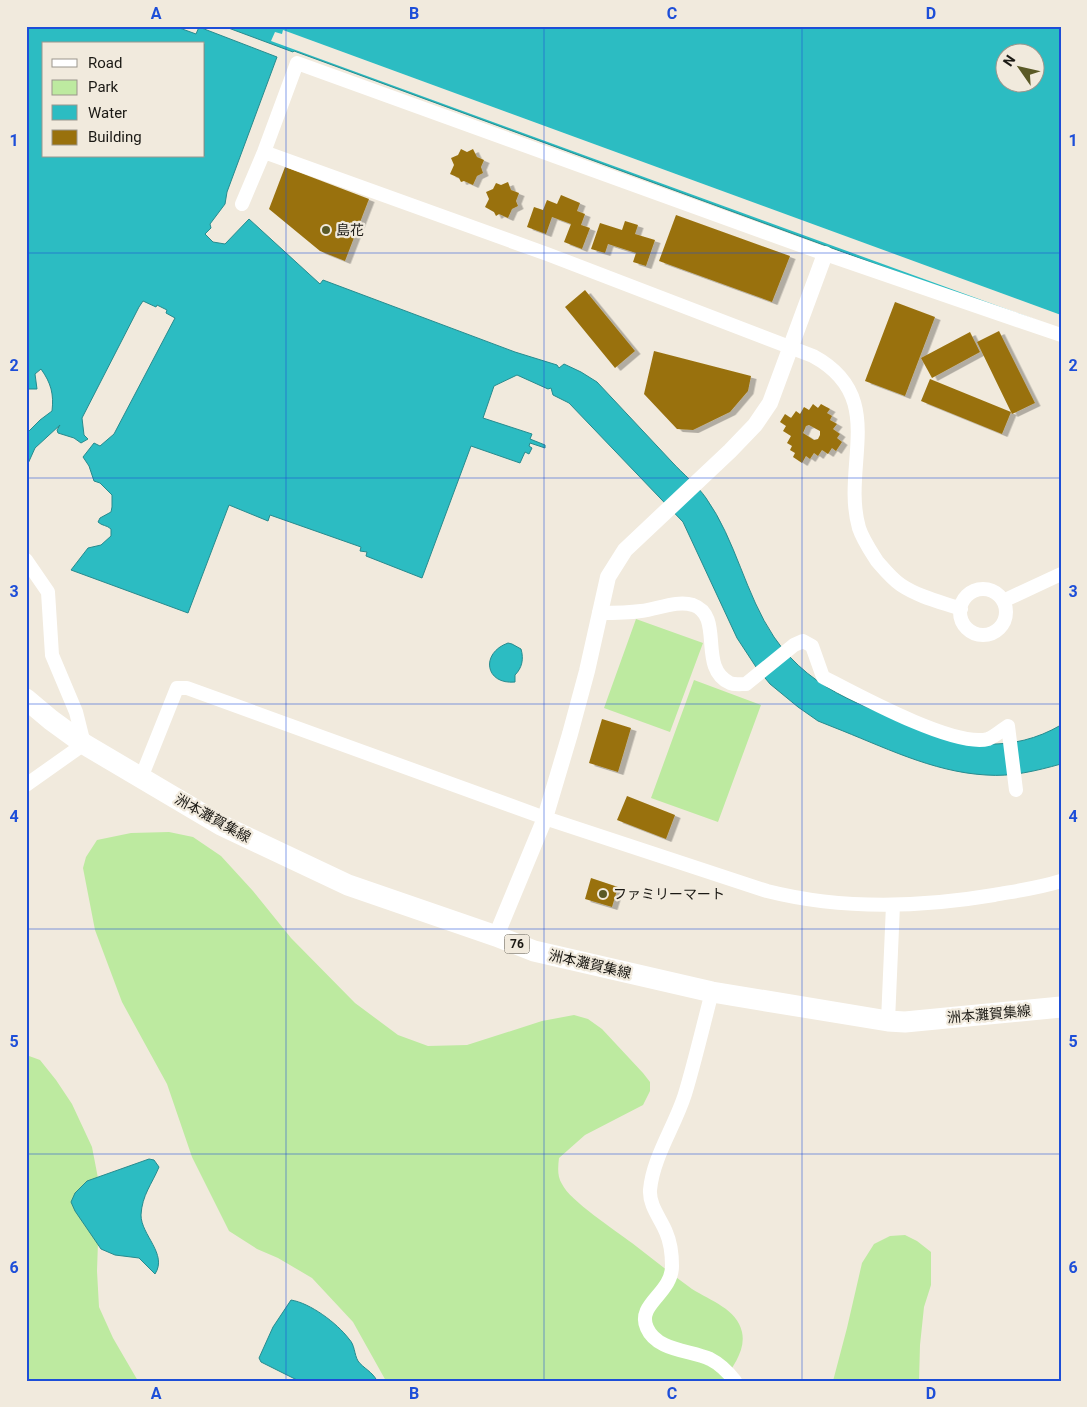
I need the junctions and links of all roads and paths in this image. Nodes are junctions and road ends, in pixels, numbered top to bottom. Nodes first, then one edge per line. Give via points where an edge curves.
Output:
1 (264, 152) junction
2 (242, 204) dead end
3 (826, 254) junction
4 (1061, 335) edge
5 (790, 347) junction
6 (26, 560) edge
7 (1061, 574) edge
8 (1003, 601) junction
9 (961, 609) junction
10 (598, 613) junction
11 (26, 699) edge
12 (84, 744) junction
13 (141, 778) junction
14 (26, 785) edge
15 (1016, 790) dead end
16 (546, 818) junction
17 (1061, 881) edge
18 (893, 905) junction
19 (496, 936) junction
20 (712, 992) junction
21 (1061, 1007) edge
22 (888, 1021) junction
23 (736, 1381) edge

1 - 2 street
1 - 3 street via 297,63
1 - 5 street via 548,254
3 - 4 street
3 - 5 street
5 - 9 street via 835,370 854,401 858,428 854,494 856,516 865,544 900,585
5 - 10 street via 770,403 760,418 625,550 608,577
6 - 12 street via 48,592 52,655 76,712
7 - 8 street
8 - 9 street via 991,591 977,590 965,598
8 - 9 street via 1006,608 1003,623 984,635 976,634 965,626
10 - 15 street via 639,612 682,602 694,605 703,610 709,621 714,665 731,684 746,684 803,641 812,646 823,677 886,709 952,735 974,740 990,738 1008,726
10 - 16 street via 584,680
11 - 12 main road, 洲本灘賀集線 / 76
12 - 13 main road, 洲本灘賀集線 / 76
12 - 14 street
13 - 16 street via 177,688 187,688
13 - 19 main road, 洲本灘賀集線 / 76 via 221,824 348,885
16 - 18 street via 783,896 851,905
16 - 19 street
17 - 18 street via 971,899
18 - 22 street
19 - 20 main road, 洲本灘賀集線 / 76 via 534,951
20 - 22 main road, 洲本灘賀集線 / 76
20 - 23 street via 684,1096 650,1190 651,1202 667,1234 672,1266 667,1286 648,1306 644,1316 655,1339 710,1359
21 - 22 main road, 洲本灘賀集線 / 76

